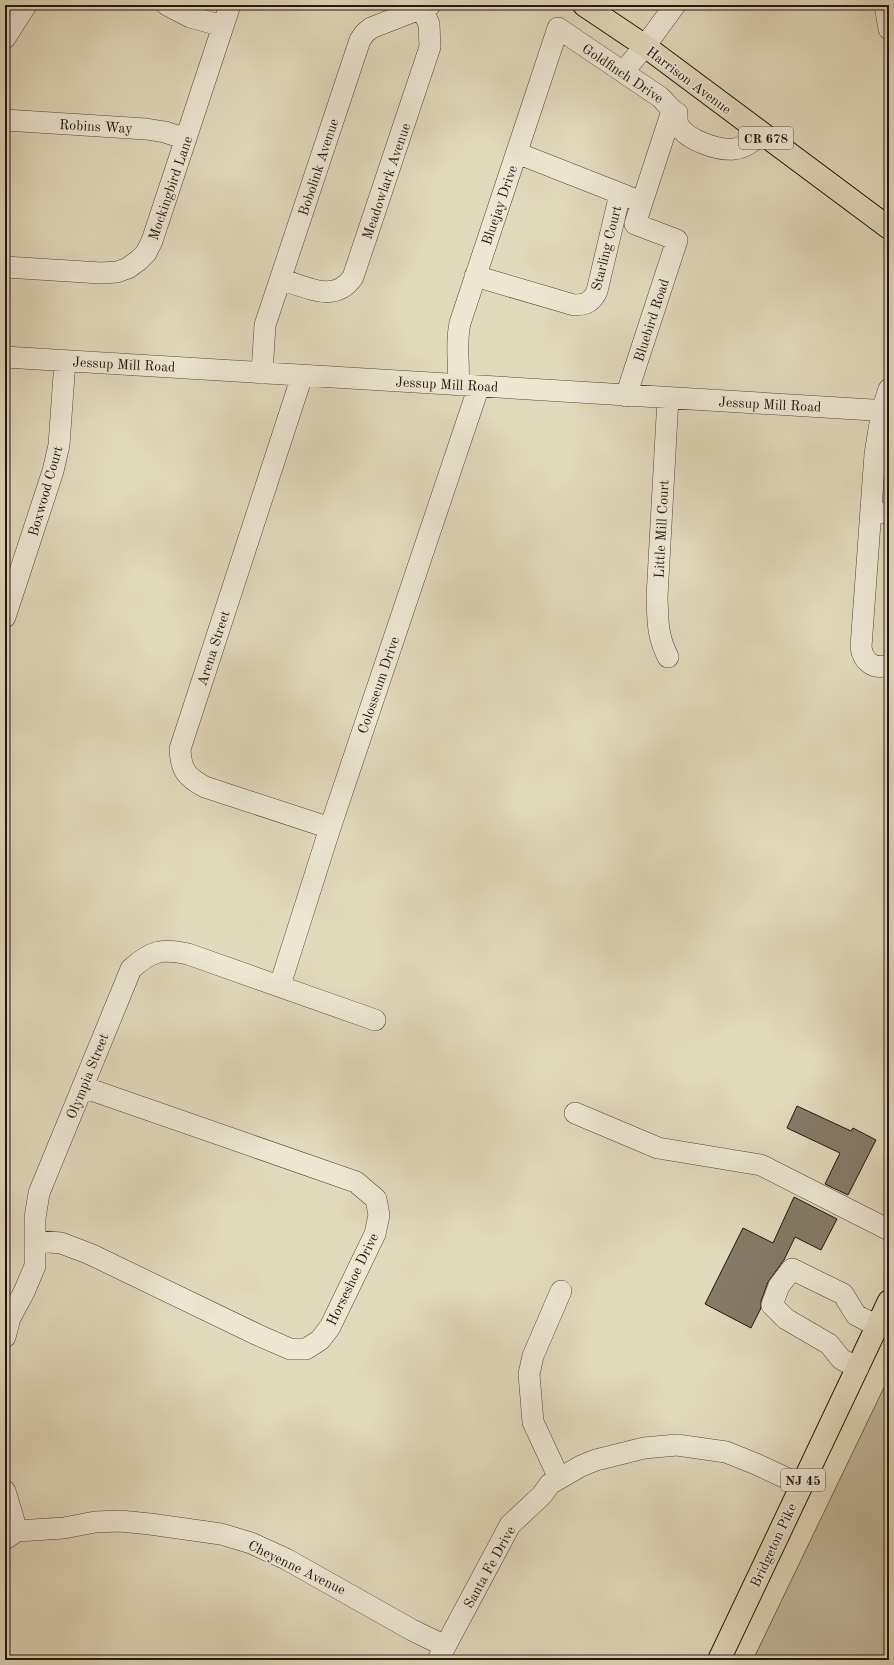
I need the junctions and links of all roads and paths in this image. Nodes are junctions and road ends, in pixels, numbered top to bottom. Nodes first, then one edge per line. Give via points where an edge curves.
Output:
1 (26, 5) edge
2 (167, 5) edge
3 (230, 5) edge
4 (584, 5) edge
5 (675, 5) edge
6 (884, 5) edge
7 (426, 7) edge
8 (223, 26) junction
9 (558, 28) joint
10 (889, 30) edge
11 (5, 38) edge
12 (645, 46) junction
13 (623, 72) junction
14 (672, 111) junction
15 (5, 120) edge
16 (761, 134) junction
17 (186, 139) junction
18 (517, 153) junction
19 (620, 194) junction
20 (642, 202) junction
21 (614, 218) junction
22 (635, 224) junction
23 (889, 228) edge
24 (676, 245) joint
25 (5, 267) edge
26 (475, 276) junction
27 (281, 279) junction
28 (5, 357) edge
29 (65, 361) junction
30 (262, 373) junction
31 (302, 376) junction
32 (458, 385) junction
33 (479, 386) junction
34 (889, 389) edge
35 (626, 396) junction
36 (668, 398) junction
37 (885, 411) edge
38 (881, 467) edge
39 (880, 513) edge
40 (5, 618) edge
41 (668, 657) dead end
42 (889, 664) edge
43 (330, 828) junction
44 (280, 985) junction
45 (375, 1020) dead end
46 (83, 1087) junction
47 (575, 1113) dead end
48 (889, 1230) edge
49 (37, 1241) junction
50 (561, 1291) dead end
51 (889, 1301) edge
52 (877, 1326) junction
53 (5, 1337) edge
54 (858, 1368) junction
55 (559, 1478) junction
56 (800, 1485) junction
57 (5, 1491) edge
58 (11, 1535) edge
59 (441, 1653) edge
60 (719, 1660) edge

1 - 11 street
2 - 8 street via 190,17
3 - 8 street, Mockingbird Lane
4 - 12 main road, Harrison Avenue / CR 678
5 - 12 street
6 - 10 street
7 - 27 street, Bobolink Avenue via 371,28 360,40
7 - 27 street, Meadowlark Avenue via 430,35 427,60 354,277 339,291 328,292
8 - 17 street, Mockingbird Lane
9 - 13 street, Goldfinch Drive
9 - 18 street, Bluejay Drive
12 - 13 street
12 - 16 main road, Harrison Avenue / CR 678
13 - 14 street, Goldfinch Drive via 660,97
14 - 16 street, Goldfinch Drive via 677,113 678,125 690,137 722,148 735,149 747,146
14 - 20 street
15 - 17 street, Robins Way via 146,129
16 - 23 main road, Harrison Avenue / CR 678
17 - 25 street, Mockingbird Lane via 150,247 133,265 122,271 110,273
18 - 19 street, Starling Court
18 - 26 street, Bluejay Drive
19 - 20 street, Starling Court
19 - 21 street, Starling Court
20 - 22 street, Starling Court
21 - 22 street
21 - 26 street, Starling Court via 597,292 588,303 574,305
22 - 24 street, Starling Court via 678,240
24 - 35 street, Bluebird Road
26 - 32 street, Bluejay Drive via 457,337
27 - 30 street, Bobolink Avenue via 265,325
28 - 29 street, Jessup Mill Road
29 - 30 street, Jessup Mill Road
29 - 40 street, Boxwood Court via 59,445 53,471
30 - 31 street, Jessup Mill Road
31 - 32 street, Jessup Mill Road
31 - 43 street, Arena Street via 180,749 181,764 191,780 205,787
32 - 33 street, Jessup Mill Road
33 - 35 street, Jessup Mill Road
33 - 43 street, Colosseum Drive
34 - 37 street
35 - 36 street, Jessup Mill Road
36 - 37 street, Jessup Mill Road
36 - 41 street, Little Mill Court via 657,597 660,643
37 - 38 street
38 - 39 street
39 - 42 street via 862,654 872,666
43 - 44 street, Colosseum Drive
44 - 45 street, Olympia Street
44 - 46 street, Olympia Street via 188,954 155,951 131,969
46 - 49 street, Olympia Street via 39,1192
46 - 49 street, Horseshoe Drive via 356,1182 376,1199 379,1215 375,1234 330,1327 320,1340 306,1349 290,1348 258,1335 90,1254 61,1243
47 - 48 street via 658,1148 761,1165
49 - 53 street, Olympia Street via 35,1266 10,1318
50 - 55 street via 533,1356 529,1374 533,1422
51 - 52 main road, Bridgeton Pike / NJ 45
52 - 54 main road, Bridgeton Pike / NJ 45
52 - 54 street via 856,1315 843,1294 792,1269 779,1286 772,1305 786,1319 829,1344 841,1359
54 - 56 main road, Bridgeton Pike / NJ 45
55 - 56 street, Santa Fe Drive via 596,1460 644,1448 677,1445 726,1452
55 - 59 street, Santa Fe Drive via 510,1525
56 - 60 main road, Bridgeton Pike / NJ 45
57 - 58 street
58 - 59 street, Cheyenne Avenue via 95,1522 120,1521 221,1534 252,1543 286,1559 412,1630

